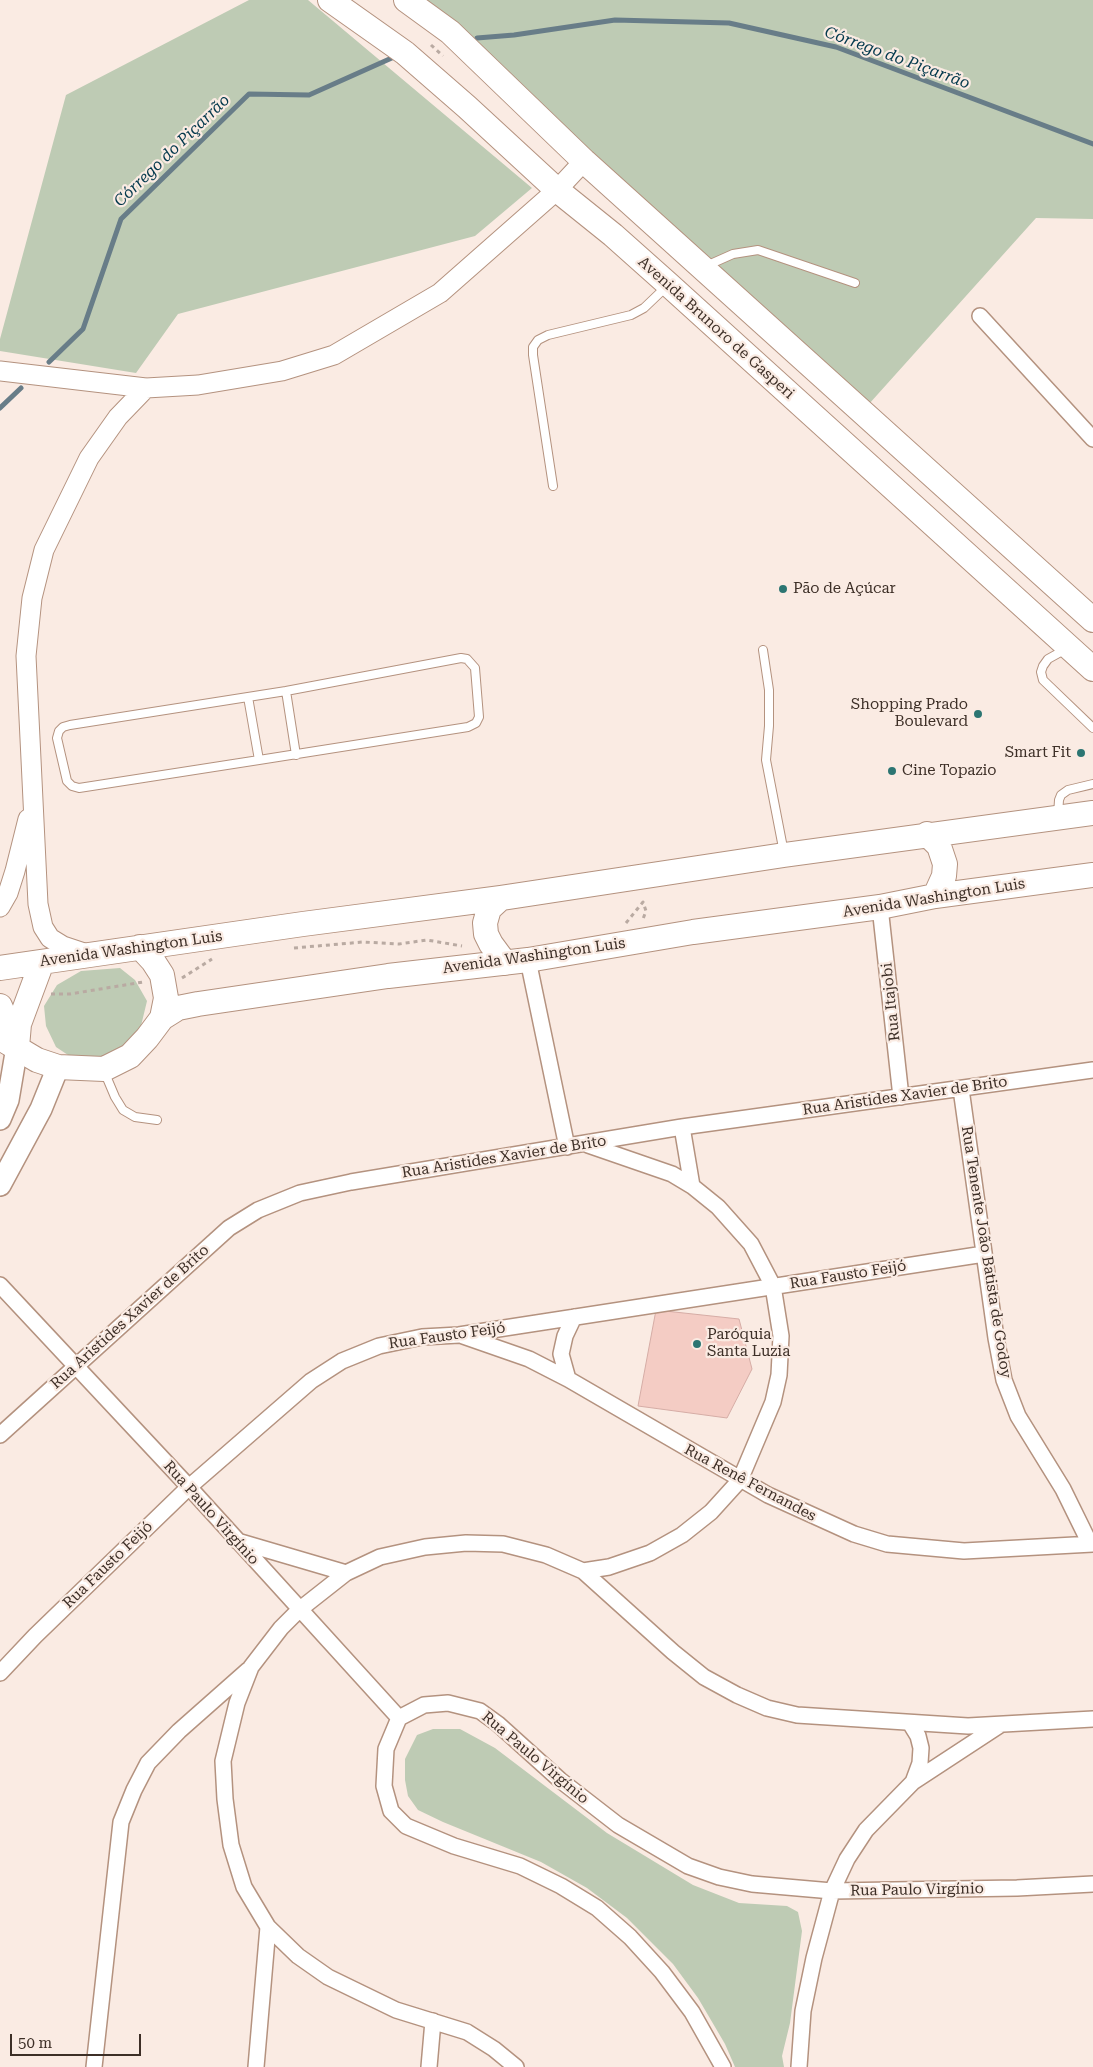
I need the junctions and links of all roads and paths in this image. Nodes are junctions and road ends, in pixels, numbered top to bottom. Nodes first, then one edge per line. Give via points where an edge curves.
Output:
1 (330, 0) edge
2 (406, 0) edge
3 (584, 161) junction
4 (557, 190) junction
5 (702, 268) junction
6 (855, 283) dead end
7 (668, 284) junction
8 (980, 316) dead end
9 (0, 371) edge
10 (146, 388) junction
11 (1093, 439) edge
12 (553, 486) dead end
13 (1093, 620) edge
14 (1069, 648) junction
15 (763, 650) dead end
16 (1093, 669) edge
17 (286, 690) junction
18 (248, 697) junction
19 (1093, 728) edge
20 (296, 754) junction
21 (259, 760) junction
22 (1093, 784) edge
23 (33, 798) junction
24 (1093, 813) edge
25 (1058, 817) junction
26 (928, 834) junction
27 (784, 855) junction
28 (1088, 872) edge
29 (935, 896) junction
30 (501, 898) junction
31 (0, 907) edge
32 (880, 907) junction
33 (626, 923) junction
34 (617, 924) dead end
35 (490, 944) junction
36 (140, 948) junction
37 (288, 948) dead end
38 (218, 954) dead end
39 (90, 955) junction
40 (528, 960) junction
41 (42, 962) junction
42 (505, 963) junction
43 (0, 968) edge
44 (163, 979) junction
45 (30, 994) junction
46 (0, 1006) edge
47 (162, 1018) junction
48 (9, 1042) edge
49 (58, 1067) junction
50 (104, 1069) junction
51 (1093, 1070) edge
52 (961, 1089) junction
53 (901, 1097) junction
54 (0, 1119) edge
55 (157, 1120) dead end
56 (682, 1127) junction
57 (585, 1144) junction
58 (567, 1147) junction
59 (0, 1185) edge
60 (692, 1186) junction
61 (984, 1254) junction
62 (0, 1285) edge
63 (773, 1286) junction
64 (574, 1317) junction
65 (459, 1335) junction
66 (75, 1367) junction
67 (568, 1379) junction
68 (0, 1435) edge
69 (740, 1480) junction
70 (189, 1487) junction
71 (237, 1541) junction
72 (1092, 1544) edge
73 (584, 1571) junction
74 (346, 1573) junction
75 (299, 1610) junction
76 (251, 1668) junction
77 (0, 1673) edge
78 (399, 1718) junction
79 (1093, 1719) edge
80 (910, 1723) junction
81 (1001, 1724) junction
82 (913, 1782) junction
83 (1093, 1884) edge
84 (832, 1891) junction
85 (268, 1927) junction
86 (433, 2022) junction
87 (94, 2067) edge
88 (256, 2067) edge
89 (429, 2067) edge
90 (516, 2067) edge
91 (723, 2067) edge
92 (800, 2067) edge

1 - 4 main road, Avenida Brunoro de Gasperi via 404,53
2 - 3 main road via 450,32
3 - 4 street
3 - 5 main road
4 - 7 main road, Avenida Brunoro de Gasperi
4 - 10 street via 440,293 334,355 282,371 198,385
5 - 6 lane via 733,254 758,250
5 - 13 main road
7 - 12 lane via 644,308 631,315 548,335 533,346
7 - 14 main road, Avenida Brunoro de Gasperi
8 - 11 street
9 - 10 street
10 - 23 street via 118,417 89,458 44,550 32,598 26,656
14 - 16 main road, Avenida Brunoro de Gasperi
14 - 19 lane via 1048,658 1041,672 1043,680
15 - 27 lane via 769,690 766,760
17 - 18 lane
17 - 20 lane
17 - 20 lane via 461,658 467,659 475,668 478,717 476,723 468,727
18 - 21 lane
18 - 21 lane via 70,725 59,731 57,738 68,781 79,788
20 - 21 lane
22 - 25 lane via 1061,795
23 - 31 street via 15,871
23 - 39 street via 38,904 43,927 50,938 63,946
24 - 25 main road, Avenida Washington Luis
25 - 26 main road, Avenida Washington Luis
26 - 27 main road, Avenida Washington Luis
26 - 29 main road via 939,846 945,864 944,876
27 - 30 main road, Avenida Washington Luis
28 - 29 main road, Avenida Washington Luis
29 - 32 main road, Avenida Washington Luis
30 - 35 main road via 489,909 485,923
30 - 36 main road, Avenida Washington Luis
32 - 40 main road, Avenida Washington Luis via 693,932
32 - 53 street, Rua Itajobi
33 - 33 path via 644,918 643,902
33 - 34 path
35 - 37 path via 476,948 427,940
35 - 42 main road
36 - 39 main road, Avenida Washington Luis
36 - 44 main road via 153,961
38 - 44 path via 184,978
39 - 41 main road, Avenida Washington Luis
40 - 42 main road, Avenida Washington Luis
40 - 58 street
41 - 43 main road, Avenida Washington Luis
41 - 45 main road
42 - 47 main road, Avenida Washington Luis via 388,976 198,1004 178,1008
44 - 45 path via 70,994
44 - 47 main road via 166,998
45 - 48 main road
46 - 48 main road
47 - 50 main road, Avenida Washington Luis via 130,1056
48 - 49 main road, Avenida Washington Luis via 37,1060
48 - 54 main road via 8,1100
49 - 50 main road, Avenida Washington Luis
49 - 59 main road via 41,1109
50 - 55 lane via 123,1110 135,1117
51 - 52 street, Rua Aristides Xavier de Brito
52 - 53 street, Rua Aristides Xavier de Brito
52 - 61 street, Rua Tenente João Batista de Godoy
53 - 56 street, Rua Aristides Xavier de Brito
56 - 57 street, Rua Aristides Xavier de Brito
56 - 60 street
57 - 58 street, Rua Aristides Xavier de Brito
57 - 60 street via 672,1174
58 - 66 street, Rua Aristides Xavier de Brito via 351,1182 300,1193 258,1210 229,1228
60 - 63 street via 718,1207 751,1244
61 - 63 street, Rua Fausto Feijó
61 - 72 street, Rua Tenente João Batista de Godoy via 1004,1380 1018,1416
62 - 66 street, Rua Paulo Virgínio
63 - 64 street, Rua Fausto Feijó
63 - 69 street via 781,1336 779,1375 773,1402
64 - 65 street, Rua Fausto Feijó
64 - 67 street via 560,1354
65 - 67 street, Rua Renê Fernandes via 529,1359
65 - 70 street, Rua Fausto Feijó via 422,1337 379,1346 342,1361 311,1382
66 - 68 street, Rua Aristides Xavier de Brito
66 - 70 street, Rua Paulo Virgínio
67 - 69 street, Rua Renê Fernandes
69 - 72 street, Rua Renê Fernandes via 816,1518 887,1544 964,1551
69 - 73 street via 711,1512 682,1535 650,1553 609,1568
70 - 71 street, Rua Paulo Virgínio
70 - 77 street, Rua Fausto Feijó
71 - 74 street
71 - 75 street, Rua Paulo Virgínio
73 - 74 street via 546,1555 503,1544 466,1543 425,1547 380,1557
73 - 80 street via 673,1652 704,1677 737,1696 767,1708 798,1715
74 - 75 street
75 - 76 street
75 - 78 street, Rua Paulo Virgínio
76 - 85 street via 237,1703 223,1761 225,1799 231,1845 244,1887
76 - 87 street via 179,1731 148,1763 121,1822
78 - 84 street, Rua Paulo Virgínio via 424,1705 448,1704 480,1711 618,1825 688,1866 752,1884
78 - 91 street via 386,1749 384,1786 391,1811 406,1826 454,1846 520,1866 597,1908 662,1972 692,2012
79 - 81 street
80 - 81 street
80 - 82 street via 921,1748
81 - 82 street
82 - 84 street via 866,1830
83 - 84 street, Rua Paulo Virgínio
84 - 92 street via 803,2011
85 - 86 street via 298,1956 328,1977 396,2010
85 - 88 street
86 - 89 street
86 - 90 street via 467,2032 494,2048

